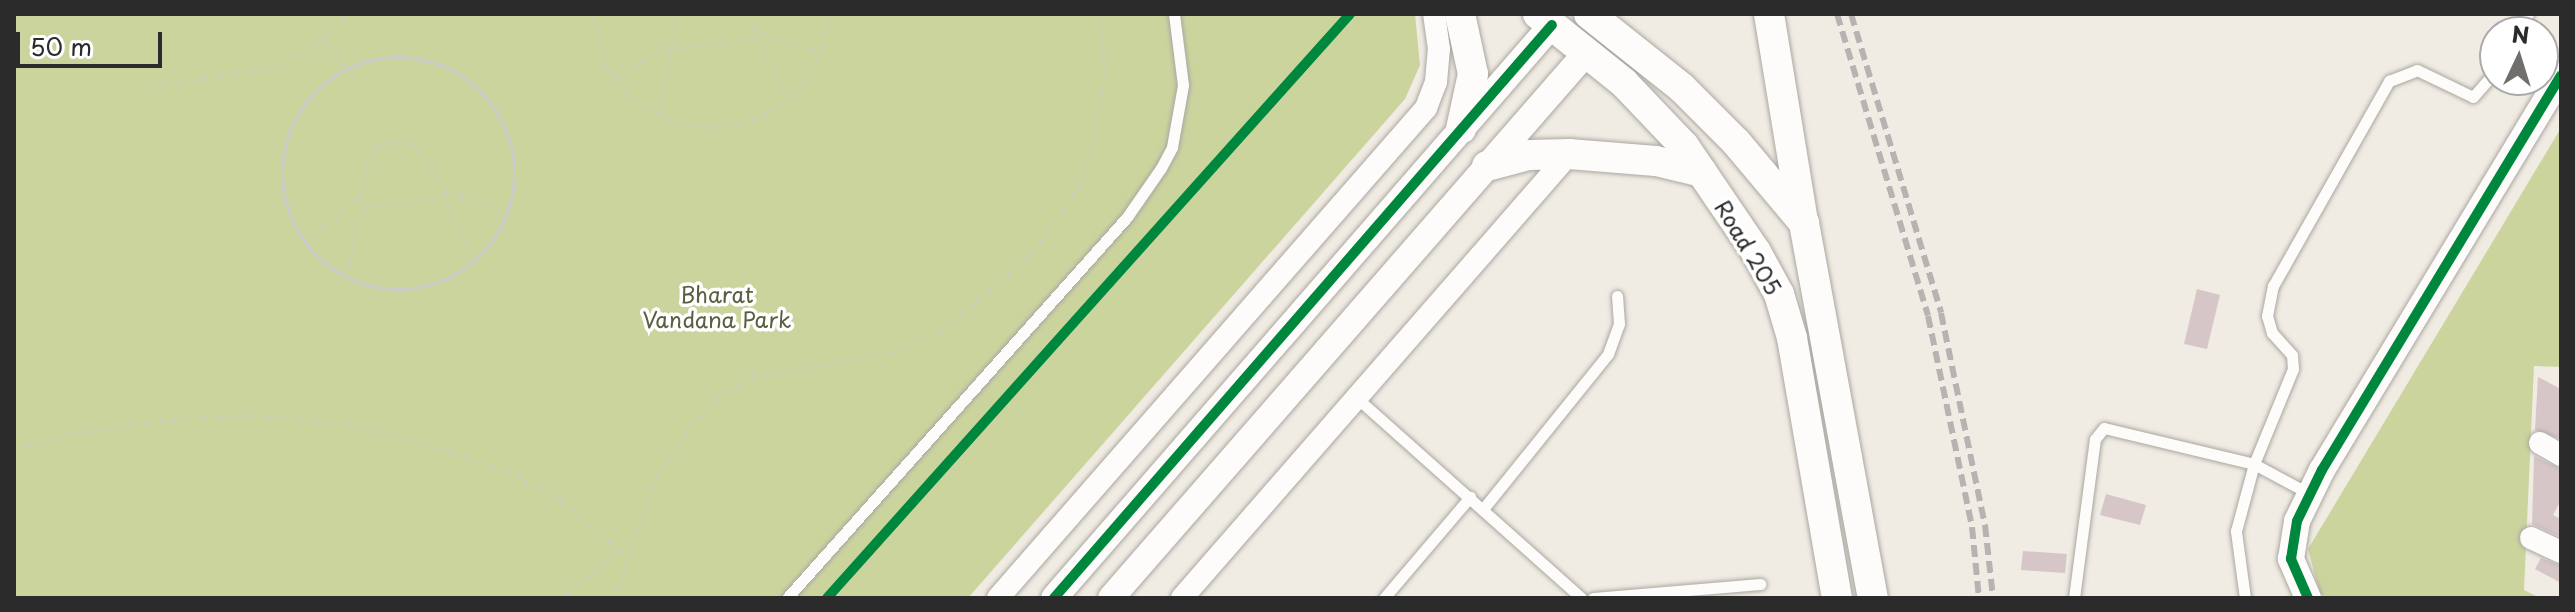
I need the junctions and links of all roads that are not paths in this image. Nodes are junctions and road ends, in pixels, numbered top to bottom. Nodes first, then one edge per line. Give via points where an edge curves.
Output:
1 (1174, 14) edge
2 (1434, 14) edge
3 (1460, 14) edge
4 (1769, 14) edge
5 (1550, 18) edge
6 (1605, 19) edge
7 (1586, 53) junction
8 (2561, 76) edge
9 (2479, 90) edge
10 (1461, 129) junction
11 (1569, 154) junction
12 (1487, 166) junction
13 (1702, 172) junction
14 (1804, 223) junction
15 (1617, 296) dead end
16 (1358, 399) junction
17 (2540, 443) dead end
18 (2561, 455) edge
19 (2254, 464) junction
20 (2310, 495) junction
21 (1470, 497) junction
22 (1483, 509) junction
23 (2531, 538) dead end
24 (2561, 552) edge
25 (1760, 584) dead end
26 (787, 598) edge
27 (998, 598) edge
28 (1054, 598) edge
29 (1111, 598) edge
30 (1182, 598) edge
31 (1384, 598) edge
32 (1581, 598) edge
33 (1593, 598) edge
34 (1837, 598) edge
35 (1873, 598) edge
36 (2074, 598) edge
37 (2245, 598) edge
38 (2308, 598) edge

1 - 26 lane via 1183,85 1172,147 1161,168 1127,217
2 - 27 street via 1439,49 1436,82 1426,108
3 - 10 main road via 1473,74
4 - 14 main road
5 - 7 main road, Road 205
5 - 10 street
6 - 7 main road
6 - 14 main road, Road 205 via 1736,142
7 - 12 street
7 - 13 main road, Road 205 via 1634,94
8 - 20 street
9 - 19 lane via 2473,97 2417,70 2389,81 2273,286 2267,316 2272,333 2292,355 2293,369
10 - 28 street
11 - 12 main road via 1529,155
11 - 13 main road via 1656,161
11 - 16 street
12 - 29 street
13 - 34 main road, Road 205 via 1779,294 1792,338
14 - 35 main road, Road 205
15 - 22 lane via 1619,324 1608,354
16 - 21 lane
16 - 30 street
17 - 18 street
19 - 20 lane
19 - 36 lane via 2114,429 2098,431
19 - 37 lane via 2236,531
20 - 38 street via 2297,521 2291,559
21 - 22 lane
21 - 31 lane
22 - 32 lane
23 - 24 street
25 - 33 lane

